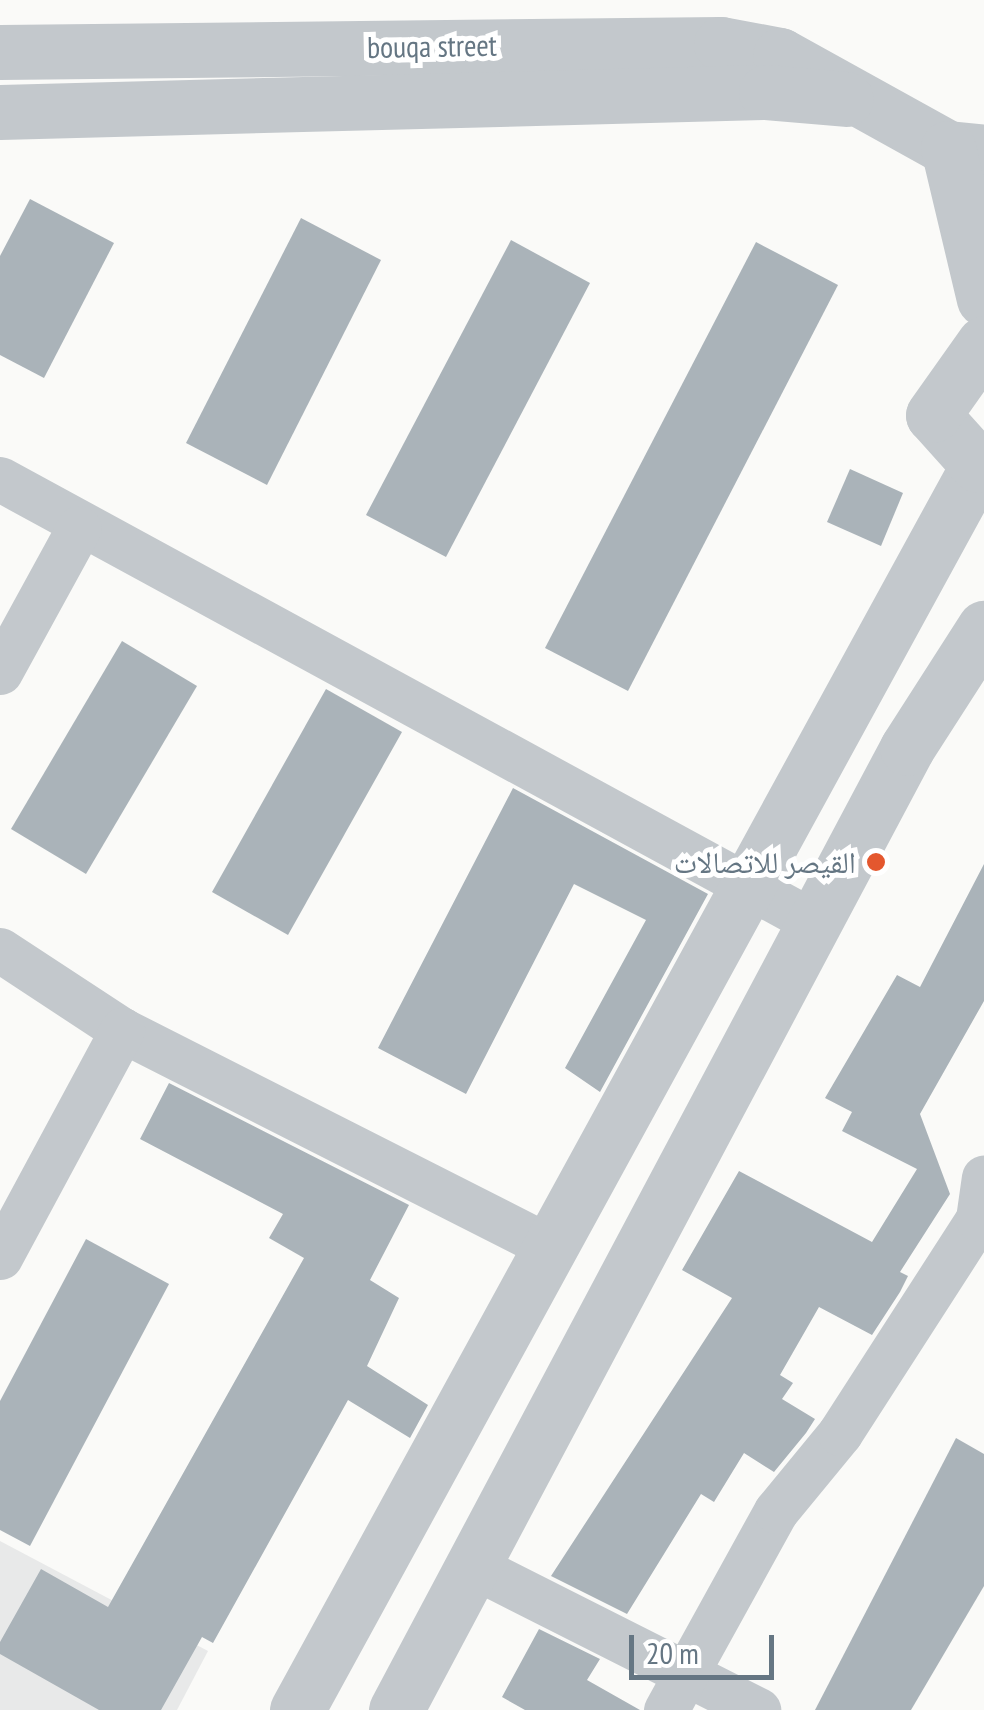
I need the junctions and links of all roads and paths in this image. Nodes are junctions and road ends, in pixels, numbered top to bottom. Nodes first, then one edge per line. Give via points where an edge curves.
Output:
1 (0, 52) edge
2 (849, 100) junction
3 (0, 112) edge
4 (966, 150) edge
5 (984, 299) edge
6 (984, 343) edge
7 (981, 465) edge
8 (0, 479) edge
9 (80, 528) junction
10 (984, 628) edge
11 (0, 672) edge
12 (751, 886) junction
13 (814, 922) junction
14 (0, 950) edge
15 (122, 1030) junction
16 (984, 1177) edge
17 (548, 1246) junction
18 (0, 1257) edge
19 (471, 1565) junction
20 (674, 1690) edge
21 (297, 1710) edge
22 (396, 1710) edge
23 (758, 1710) edge

1 - 2 street, bouqa street via 722,44 780,55
2 - 3 street, bouqa street via 766,92
2 - 4 street, bouqa street
4 - 5 street
6 - 7 street via 933,415
7 - 12 street
8 - 9 street
9 - 11 street
9 - 12 street
10 - 13 street
12 - 13 street
12 - 17 street
13 - 19 street
14 - 15 street
15 - 17 street
15 - 18 street
16 - 20 street via 978,1219 840,1433 776,1510
17 - 21 street
19 - 20 street
19 - 22 street
20 - 23 street

